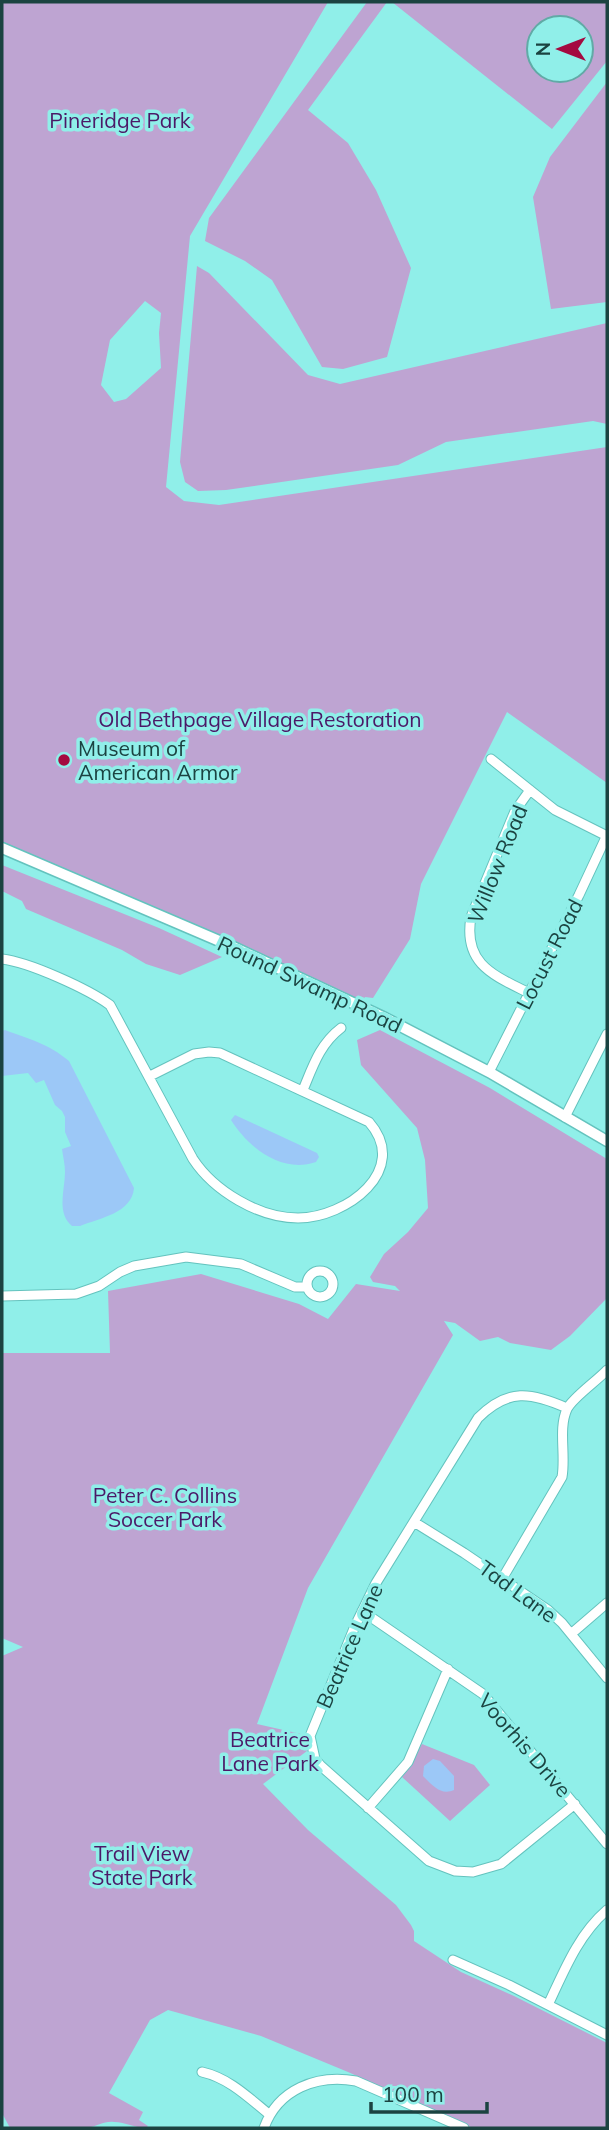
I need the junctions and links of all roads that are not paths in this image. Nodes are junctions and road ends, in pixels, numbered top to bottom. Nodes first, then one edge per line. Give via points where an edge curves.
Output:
1 (491, 758) dead end
2 (530, 790) junction
3 (607, 835) edge
4 (2, 848) edge
5 (2, 959) edge
6 (529, 993) junction
7 (341, 1028) dead end
8 (607, 1034) edge
9 (489, 1072) junction
10 (149, 1076) junction
11 (303, 1090) junction
12 (565, 1117) junction
13 (607, 1141) edge
14 (307, 1287) dead end
15 (2, 1296) edge
16 (605, 1376) edge
17 (567, 1408) junction
18 (414, 1522) junction
19 (502, 1578) junction
20 (607, 1603) edge
21 (362, 1611) junction
22 (571, 1634) junction
23 (447, 1670) junction
24 (607, 1678) edge
25 (575, 1804) junction
26 (368, 1808) junction
27 (607, 1844) edge
28 (607, 1910) edge
29 (453, 1961) dead end
30 (548, 2005) junction
31 (607, 2035) edge
32 (202, 2072) dead end
33 (270, 2115) junction
34 (264, 2128) edge
35 (464, 2128) edge

1 - 2 street
2 - 3 street via 566,816
2 - 6 street, Willow Road via 515,811 471,917 469,935 481,964
3 - 6 street, Locust Road
4 - 9 main road, Round Swamp Road via 231,946
5 - 10 street via 17,961 110,1005
6 - 9 street, Locust Road
7 - 11 street via 319,1051
8 - 12 street
9 - 12 main road, Round Swamp Road
10 - 11 street via 194,1054 209,1052 235,1058
10 - 11 street via 192,1159 210,1180 266,1212 298,1218 336,1211 351,1202 374,1179 384,1154 383,1142 369,1122
12 - 13 main road, Round Swamp Road
14 - 15 street via 295,1287 241,1264 186,1257 134,1266 76,1294
16 - 17 street
17 - 18 street, Beatrice Lane via 521,1395 488,1408 470,1429
17 - 19 street via 562,1477
18 - 19 street, Tad Lane
18 - 21 street, Beatrice Lane
19 - 22 street, Tad Lane via 548,1610
20 - 22 street
21 - 23 street, Voorhis Drive
21 - 26 street, Beatrice Lane via 310,1744 321,1766
22 - 24 street, Tad Lane
23 - 25 street, Voorhis Drive via 489,1700
23 - 26 street via 408,1762
25 - 26 street, Beatrice Lane via 507,1860 473,1872 429,1861
25 - 27 street, Voorhis Drive
28 - 30 street via 575,1950
29 - 30 street
30 - 31 street
32 - 33 street via 229,2083
33 - 34 street
33 - 35 street via 299,2087 341,2078

